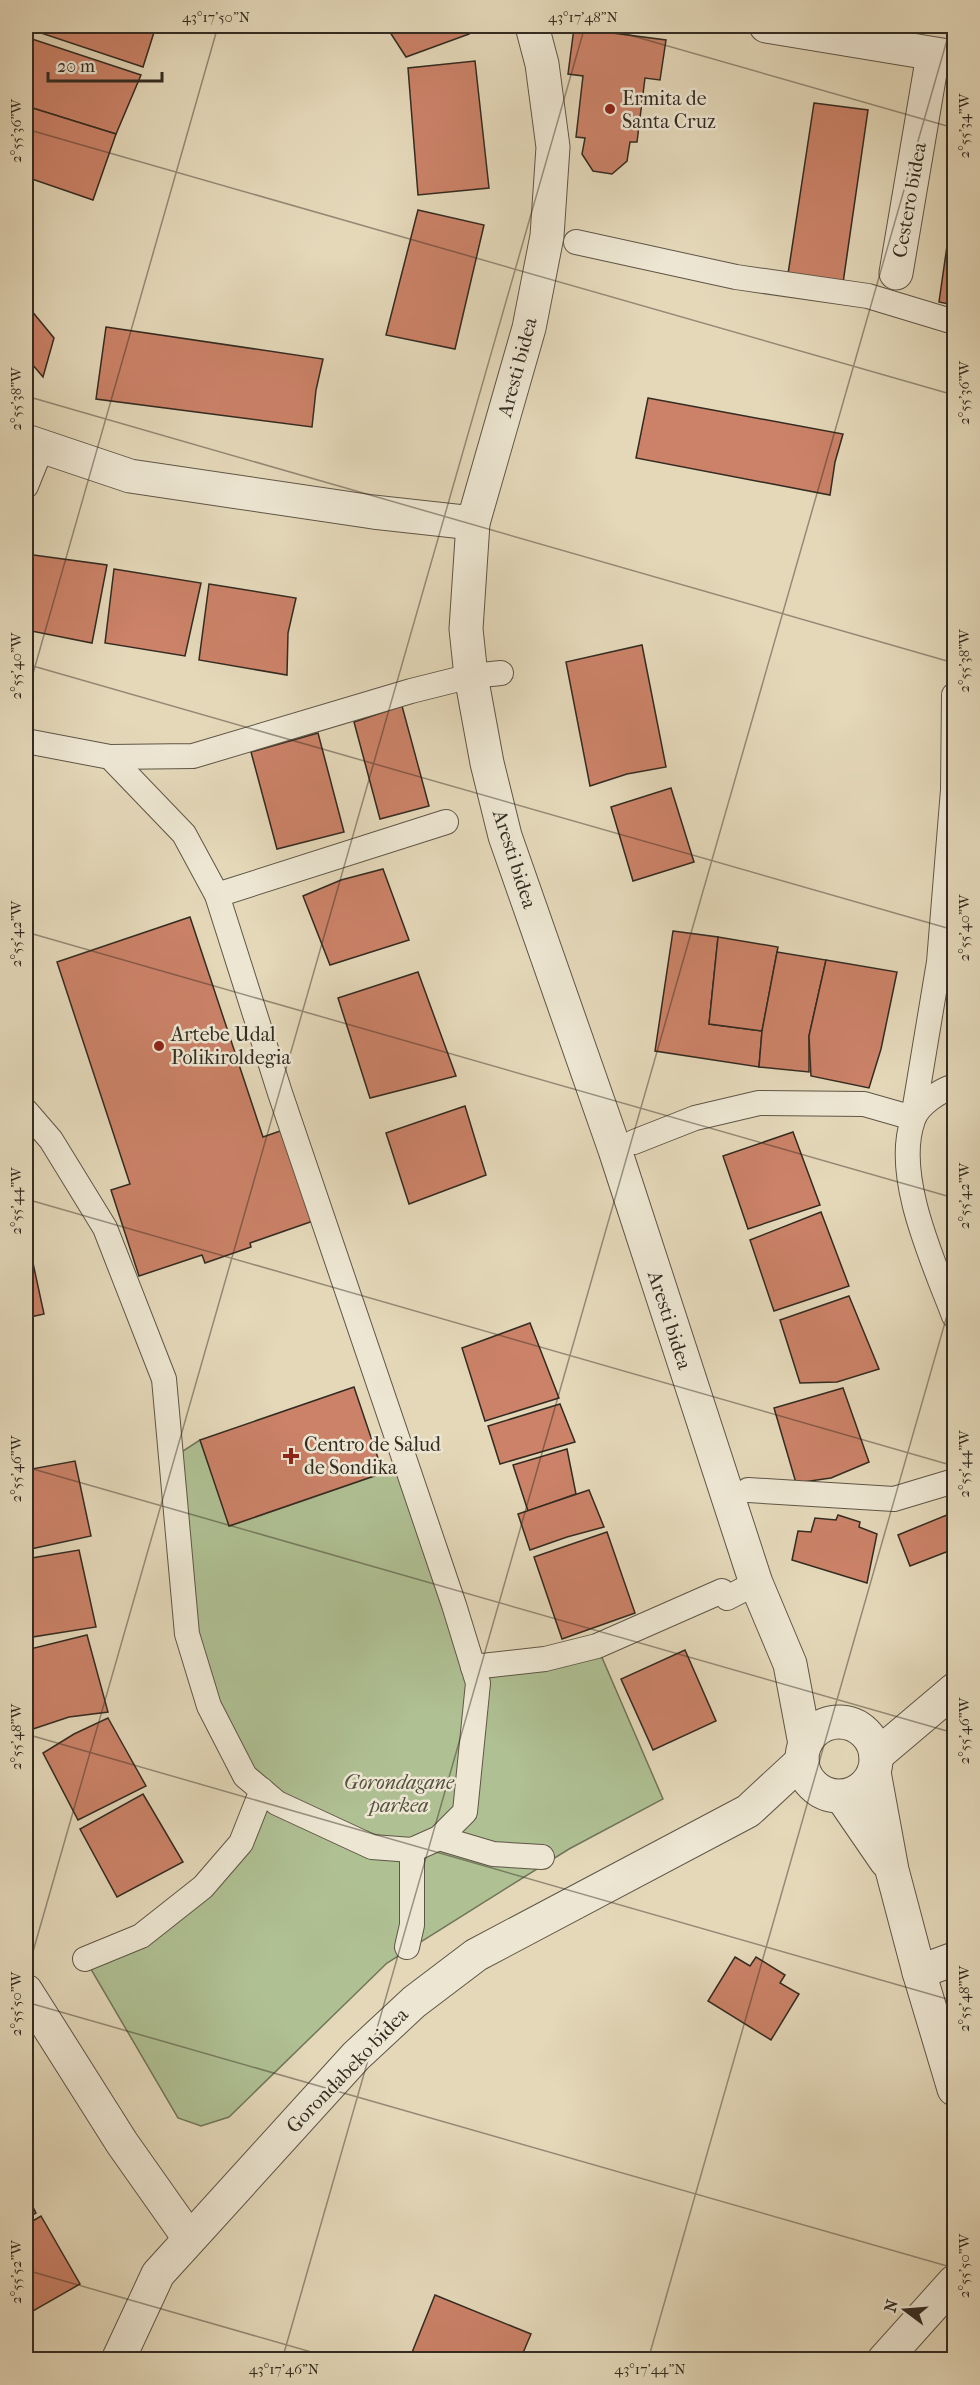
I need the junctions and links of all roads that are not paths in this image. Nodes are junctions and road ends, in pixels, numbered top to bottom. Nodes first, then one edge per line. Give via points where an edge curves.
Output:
1 (532, 26) edge
2 (766, 26) edge
3 (944, 56) edge
4 (576, 242) dead end
5 (896, 273) dead end
6 (954, 322) edge
7 (33, 445) edge
8 (26, 486) edge
9 (474, 523) junction
10 (486, 675) junction
11 (954, 695) edge
12 (26, 741) edge
13 (110, 757) junction
14 (446, 822) dead end
15 (952, 830) edge
16 (217, 895) junction
17 (954, 1086) edge
18 (26, 1111) edge
19 (913, 1118) junction
20 (634, 1142) dead end
21 (954, 1316) edge
22 (954, 1481) edge
23 (748, 1490) dead end
24 (756, 1583) junction
25 (790, 1664) junction
26 (473, 1667) junction
27 (952, 1692) edge
28 (850, 1725) junction
29 (803, 1753) junction
30 (875, 1764) junction
31 (262, 1790) junction
32 (835, 1796) junction
33 (748, 1811) junction
34 (439, 1838) junction
35 (412, 1850) junction
36 (542, 1857) dead end
37 (892, 1870) junction
38 (407, 1947) dead end
39 (85, 1959) dead end
40 (954, 1959) edge
41 (919, 1972) junction
42 (26, 1990) edge
43 (954, 2089) edge
44 (189, 2238) junction
45 (954, 2282) edge
46 (118, 2360) edge
47 (884, 2360) edge

1 - 9 street, Aresti bidea via 542,64 553,147 547,236 529,328
2 - 3 street
3 - 5 street, Cestero bidea
4 - 6 street via 736,277 868,296
7 - 8 street
7 - 9 street via 130,476
9 - 10 street, Aresti bidea via 466,628
10 - 13 street via 411,691 193,756
10 - 24 street, Aresti bidea via 490,779 505,836 615,1150
11 - 15 street
12 - 13 street
13 - 16 street via 184,834
14 - 16 street
15 - 19 street via 939,962
16 - 26 street
17 - 19 street via 938,1091
18 - 31 street via 51,1140 105,1228 164,1379 187,1634 209,1706 245,1776
19 - 20 street via 864,1104 759,1103 694,1118
19 - 21 street via 906,1155 916,1209
22 - 23 street via 894,1499
24 - 25 street, Aresti bidea
24 - 26 street via 727,1598 722,1591 597,1646 545,1659
25 - 28 street, Aresti bidea
25 - 29 street, Aresti bidea
26 - 34 street via 478,1683 465,1812
27 - 28 street
27 - 30 street
28 - 29 street via 820,1728
28 - 30 street via 867,1735
29 - 32 street via 810,1783
29 - 33 street, Gorondabeko bidea
30 - 32 street via 861,1789
30 - 37 street
31 - 35 street via 277,1803 372,1847
31 - 39 street via 241,1843 203,1887 141,1936
32 - 33 street, Gorondabeko bidea
32 - 37 street
33 - 44 street, Gorondabeko bidea via 467,1961 414,2002 356,2056
34 - 35 street
34 - 36 street via 493,1854
35 - 38 street via 412,1925
37 - 41 street
40 - 41 street
41 - 43 street
42 - 44 street via 122,2143
44 - 46 street, Gorondabeko bidea via 158,2274
45 - 47 street

